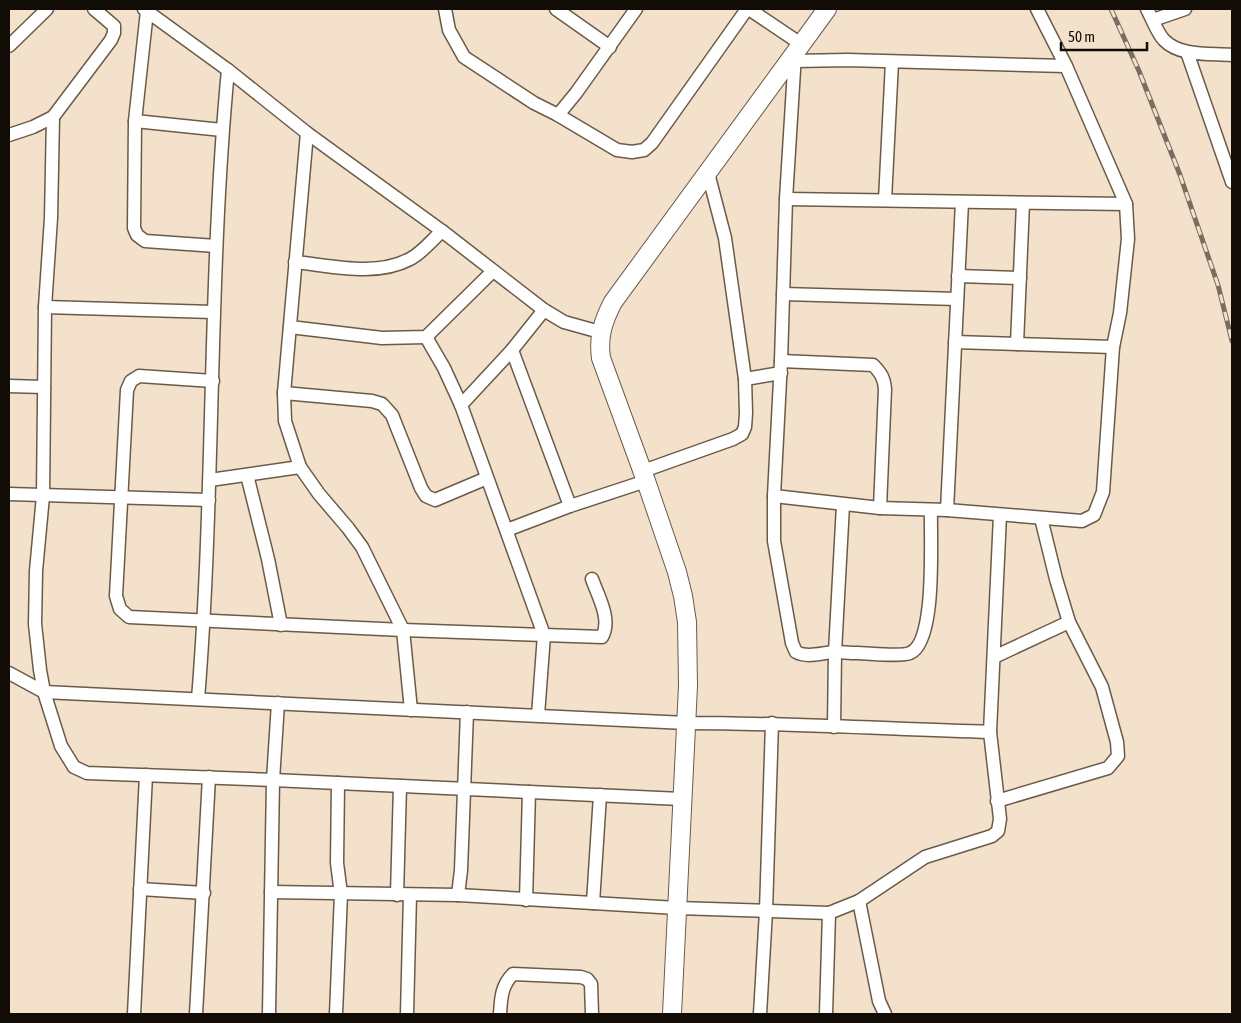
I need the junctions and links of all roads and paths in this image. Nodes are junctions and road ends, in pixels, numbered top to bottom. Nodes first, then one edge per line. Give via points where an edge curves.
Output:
1 (47, 9) edge
2 (94, 9) edge
3 (445, 9) edge
4 (556, 9) edge
5 (636, 9) edge
6 (748, 9) edge
7 (827, 9) edge
8 (1037, 9) edge
9 (1185, 9) edge
10 (146, 10) edge
11 (110, 13) edge
12 (1150, 15) edge
13 (9, 46) edge
14 (610, 47) junction
15 (797, 52) junction
16 (1187, 52) junction
17 (1232, 55) edge
18 (892, 62) junction
19 (1066, 66) junction
20 (228, 70) junction
21 (558, 115) junction
22 (53, 117) junction
23 (136, 121) junction
24 (222, 130) junction
25 (307, 133) junction
26 (9, 135) edge
27 (1228, 156) edge
28 (708, 172) junction
29 (1232, 182) edge
30 (786, 199) junction
31 (885, 200) junction
32 (962, 202) junction
33 (1023, 203) junction
34 (1126, 204) junction
35 (442, 231) junction
36 (216, 246) junction
37 (295, 262) junction
38 (493, 271) junction
39 (958, 276) junction
40 (1020, 278) junction
41 (783, 294) junction
42 (957, 298) junction
43 (45, 306) junction
44 (544, 310) junction
45 (213, 312) junction
46 (290, 327) junction
47 (600, 332) junction
48 (426, 337) junction
49 (955, 342) junction
50 (1017, 344) junction
51 (1113, 347) junction
52 (512, 350) junction
53 (781, 367) junction
54 (745, 379) junction
55 (213, 380) junction
56 (9, 386) edge
57 (44, 387) junction
58 (284, 393) junction
59 (461, 405) junction
60 (300, 466) junction
61 (247, 475) junction
62 (644, 476) junction
63 (487, 478) junction
64 (210, 480) junction
65 (9, 494) edge
66 (43, 496) junction
67 (774, 496) junction
68 (121, 499) junction
69 (209, 500) junction
70 (842, 505) junction
71 (570, 506) junction
72 (880, 508) junction
73 (930, 510) junction
74 (947, 510) junction
75 (1000, 515) junction
76 (1041, 518) junction
77 (507, 530) junction
78 (592, 579) dead end
79 (204, 621) junction
80 (1069, 622) junction
81 (280, 625) junction
82 (403, 630) junction
83 (544, 635) junction
84 (835, 652) junction
85 (994, 657) junction
86 (9, 673) edge
87 (44, 692) junction
88 (198, 699) junction
89 (278, 703) junction
90 (411, 710) junction
91 (467, 712) junction
92 (538, 716) junction
93 (686, 722) junction
94 (772, 723) junction
95 (834, 727) junction
96 (990, 732) junction
97 (146, 775) junction
98 (209, 777) junction
99 (273, 780) junction
100 (338, 783) junction
101 (400, 786) junction
102 (465, 790) junction
103 (529, 792) junction
104 (600, 796) junction
105 (682, 799) junction
106 (998, 801) junction
107 (140, 889) junction
108 (271, 892) junction
109 (204, 893) junction
110 (341, 894) junction
111 (397, 895) junction
112 (410, 895) junction
113 (458, 895) junction
114 (526, 900) junction
115 (859, 901) junction
116 (593, 904) junction
117 (677, 908) junction
118 (766, 911) junction
119 (829, 913) junction
120 (134, 1014) edge
121 (196, 1014) edge
122 (269, 1014) edge
123 (336, 1014) edge
124 (407, 1014) edge
125 (500, 1014) edge
126 (592, 1014) edge
127 (672, 1014) edge
128 (760, 1014) edge
129 (826, 1014) edge
130 (885, 1014) edge

1 - 13 street
2 - 11 street
3 - 21 street via 449,30 464,57
4 - 14 street
5 - 14 street
6 - 15 street
6 - 21 street via 644,150 617,150
7 - 15 main road
8 - 19 street
9 - 12 street
10 - 20 street
10 - 23 street
11 - 22 street via 114,26 111,40
12 - 16 street via 1164,40
14 - 21 street
15 - 18 street
15 - 28 main road
15 - 30 street
16 - 17 street
16 - 27 street
18 - 19 street
18 - 31 street
19 - 34 street
20 - 24 street
20 - 25 street
22 - 26 street
22 - 43 street
23 - 24 street
23 - 36 street via 134,228 138,235 145,241
24 - 36 street
25 - 35 street
25 - 37 street
27 - 29 street
28 - 47 main road via 613,302
28 - 54 street via 724,238
30 - 31 street
30 - 41 street
31 - 32 street
32 - 33 street
32 - 39 street
33 - 34 street
33 - 40 street
34 - 51 street via 1128,239
35 - 37 street via 412,259 389,268 357,269
35 - 38 street
36 - 45 street
37 - 46 street
38 - 44 street
38 - 48 street
39 - 40 street
39 - 42 street
40 - 50 street
41 - 42 street
41 - 53 street
42 - 49 street
43 - 45 street
43 - 57 street
44 - 47 street via 564,322
44 - 52 street
45 - 55 street
46 - 48 street via 382,338
46 - 58 street
47 - 62 main road via 601,358
48 - 59 street
49 - 50 street
49 - 74 street
50 - 51 street
51 - 76 street via 1107,451 1098,508 1094,515 1082,521
52 - 59 street
52 - 71 street
53 - 54 street
53 - 67 street
53 - 72 street via 873,366 881,373 885,389
54 - 62 street via 746,413 742,434
55 - 64 street
55 - 68 street via 140,376 131,381 127,390
56 - 57 street
57 - 66 street
58 - 60 street via 285,421
58 - 63 street via 382,404 392,414 421,488 426,496 435,500
59 - 63 street
60 - 61 street
60 - 82 street via 362,548
61 - 64 street
61 - 81 street
62 - 71 street
62 - 93 main road via 683,596 689,654
63 - 77 street
64 - 69 street
65 - 66 street
66 - 68 street
66 - 87 street via 35,624
67 - 70 street
67 - 84 street via 774,540 792,643 796,652 802,655
68 - 69 street
68 - 79 street via 116,596 120,609 129,617
69 - 79 street
70 - 72 street
70 - 84 street
71 - 77 street
72 - 73 street
73 - 74 street
73 - 84 street via 930,596 927,625 918,645 910,653
74 - 75 street
75 - 76 street
75 - 85 street
76 - 80 street
77 - 83 street
78 - 83 street via 606,622 602,636
79 - 81 street
79 - 88 street
80 - 85 street
80 - 106 street via 1102,688 1118,756 1108,768
81 - 82 street
82 - 83 street
82 - 90 street
83 - 92 street
84 - 95 street
85 - 96 street
86 - 87 street
87 - 88 street
87 - 97 street via 61,746 74,768 87,773
88 - 89 street
89 - 90 street
89 - 99 street
90 - 91 street
91 - 92 street
91 - 102 street
92 - 93 street
93 - 94 street
93 - 105 main road
94 - 95 street
94 - 118 street
95 - 96 street
96 - 106 street
97 - 98 street
97 - 107 street
98 - 99 street
98 - 109 street
99 - 100 street
99 - 108 street
100 - 101 street
100 - 110 street via 337,863
101 - 102 street
101 - 111 street
102 - 103 street
102 - 113 street
103 - 104 street
103 - 114 street
104 - 105 street
104 - 116 street
105 - 117 main road
106 - 115 street via 998,831 992,836 926,857
107 - 109 street
107 - 120 street
108 - 110 street
108 - 122 street
109 - 121 street
110 - 111 street
110 - 123 street
111 - 112 street
112 - 113 street
112 - 124 street
113 - 114 street
114 - 116 street
115 - 119 street
115 - 130 street via 879,1001
116 - 117 street
117 - 118 street
117 - 127 main road
118 - 119 street
118 - 128 street
119 - 129 street
125 - 126 street via 502,990 513,974 586,979 591,984

